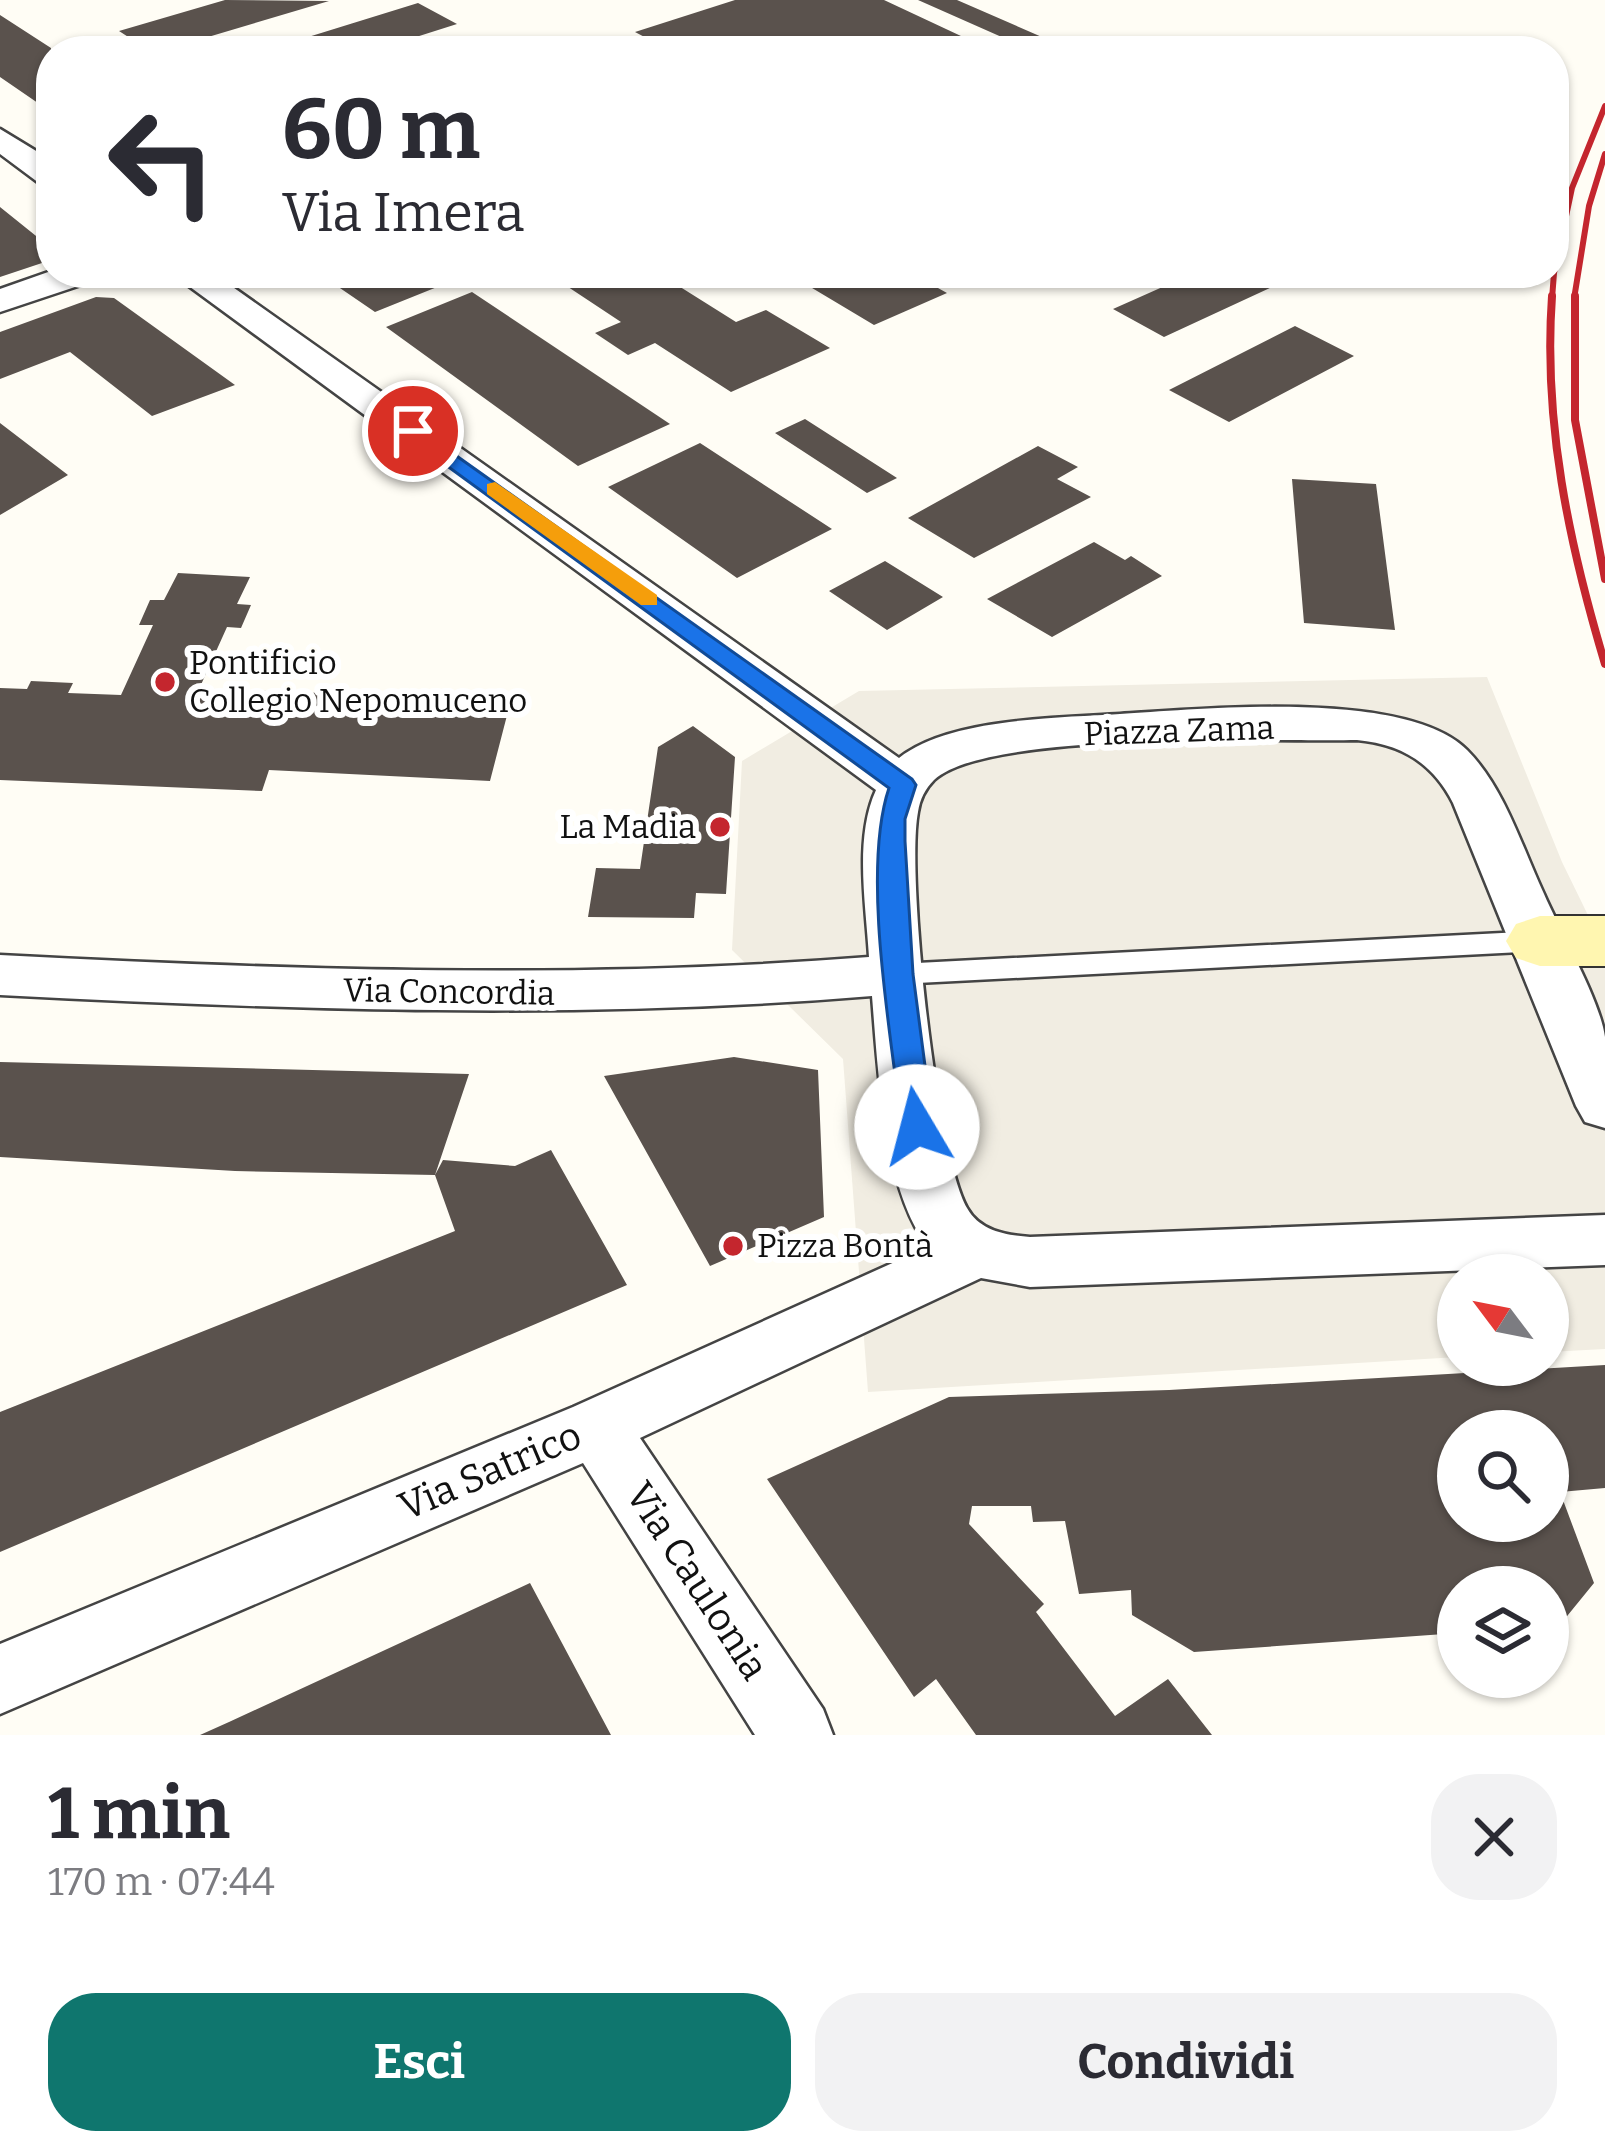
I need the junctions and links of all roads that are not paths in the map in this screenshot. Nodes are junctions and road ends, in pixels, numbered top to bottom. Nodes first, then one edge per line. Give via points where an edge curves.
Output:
1 (0, 139) edge
2 (36, 165) edge
3 (37, 288) edge
4 (210, 288) edge
5 (0, 301) edge
6 (903, 785) junction
7 (1573, 941) edge
8 (898, 974) junction
9 (0, 975) edge
10 (1605, 1106) edge
11 (1605, 1240) edge
12 (976, 1253) junction
13 (596, 1427) junction
14 (0, 1679) edge
15 (797, 1735) edge

1 - 2 street
3 - 5 street
4 - 6 street
6 - 7 street, Piazza Zama via 940,754 1008,737 1391,729 1424,741 1464,778
6 - 8 street via 892,819
7 - 8 lane
7 - 10 street, Piazza Zama
8 - 9 street, Via Concordia via 573,994
8 - 12 street via 931,1191 940,1218
11 - 12 street via 1030,1262
12 - 13 street, Via Satrico
13 - 14 street, Via Satrico
13 - 15 street, Via Caulonia

